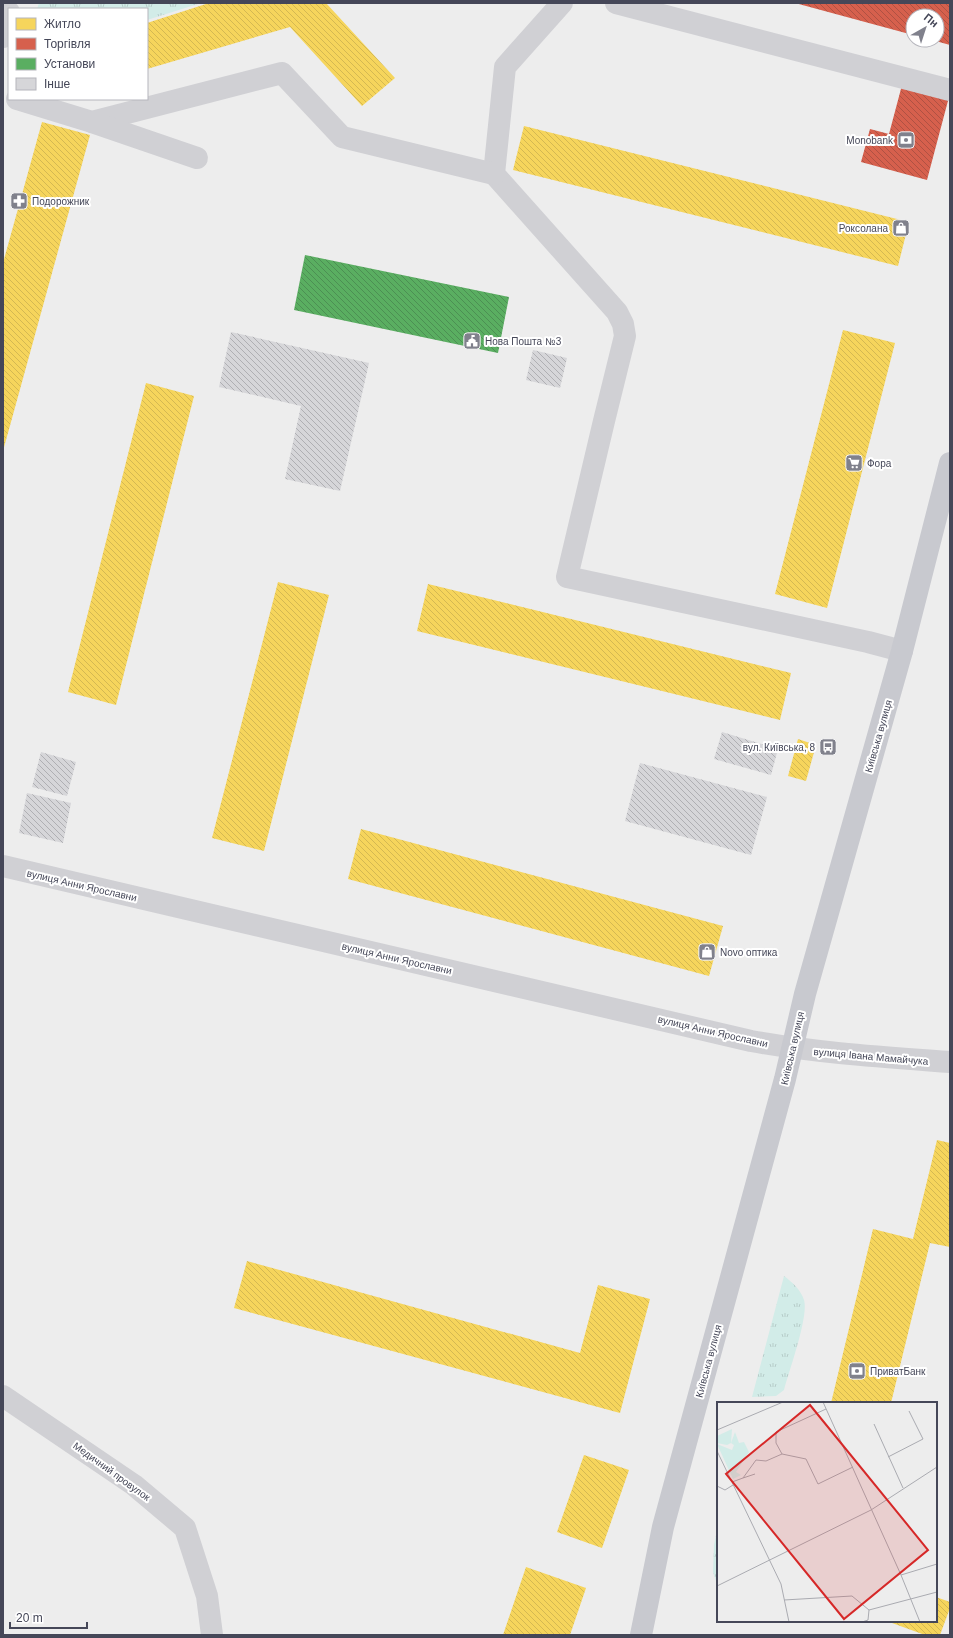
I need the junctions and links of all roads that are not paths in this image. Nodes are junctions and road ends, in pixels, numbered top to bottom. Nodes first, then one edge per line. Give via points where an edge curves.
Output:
1 (562, 3) edge
2 (616, 3) edge
3 (8, 14) edge
4 (3, 37) edge
5 (950, 90) edge
6 (20, 100) edge
7 (92, 122) junction
8 (197, 158) dead end
9 (494, 174) junction
10 (950, 463) edge
11 (902, 651) junction
12 (3, 866) edge
13 (792, 1048) junction
14 (950, 1062) edge
15 (3, 1396) edge
16 (212, 1635) edge
17 (641, 1635) edge

1 - 9 street via 505,67
2 - 5 street
3 - 4 street
6 - 7 street
7 - 8 street
7 - 9 street via 282,73 342,137
9 - 11 street via 617,312 623,324 625,336 567,577
10 - 11 main road, Київська вулиця
11 - 13 main road, Київська вулиця via 804,994
12 - 13 street, вулиця Анни Ярославни via 751,1041
13 - 14 street, вулиця Івана Мамайчука via 836,1054
13 - 17 main road, Київська вулиця via 663,1527
15 - 16 street, Медичний провулок via 134,1485 186,1528 207,1596

